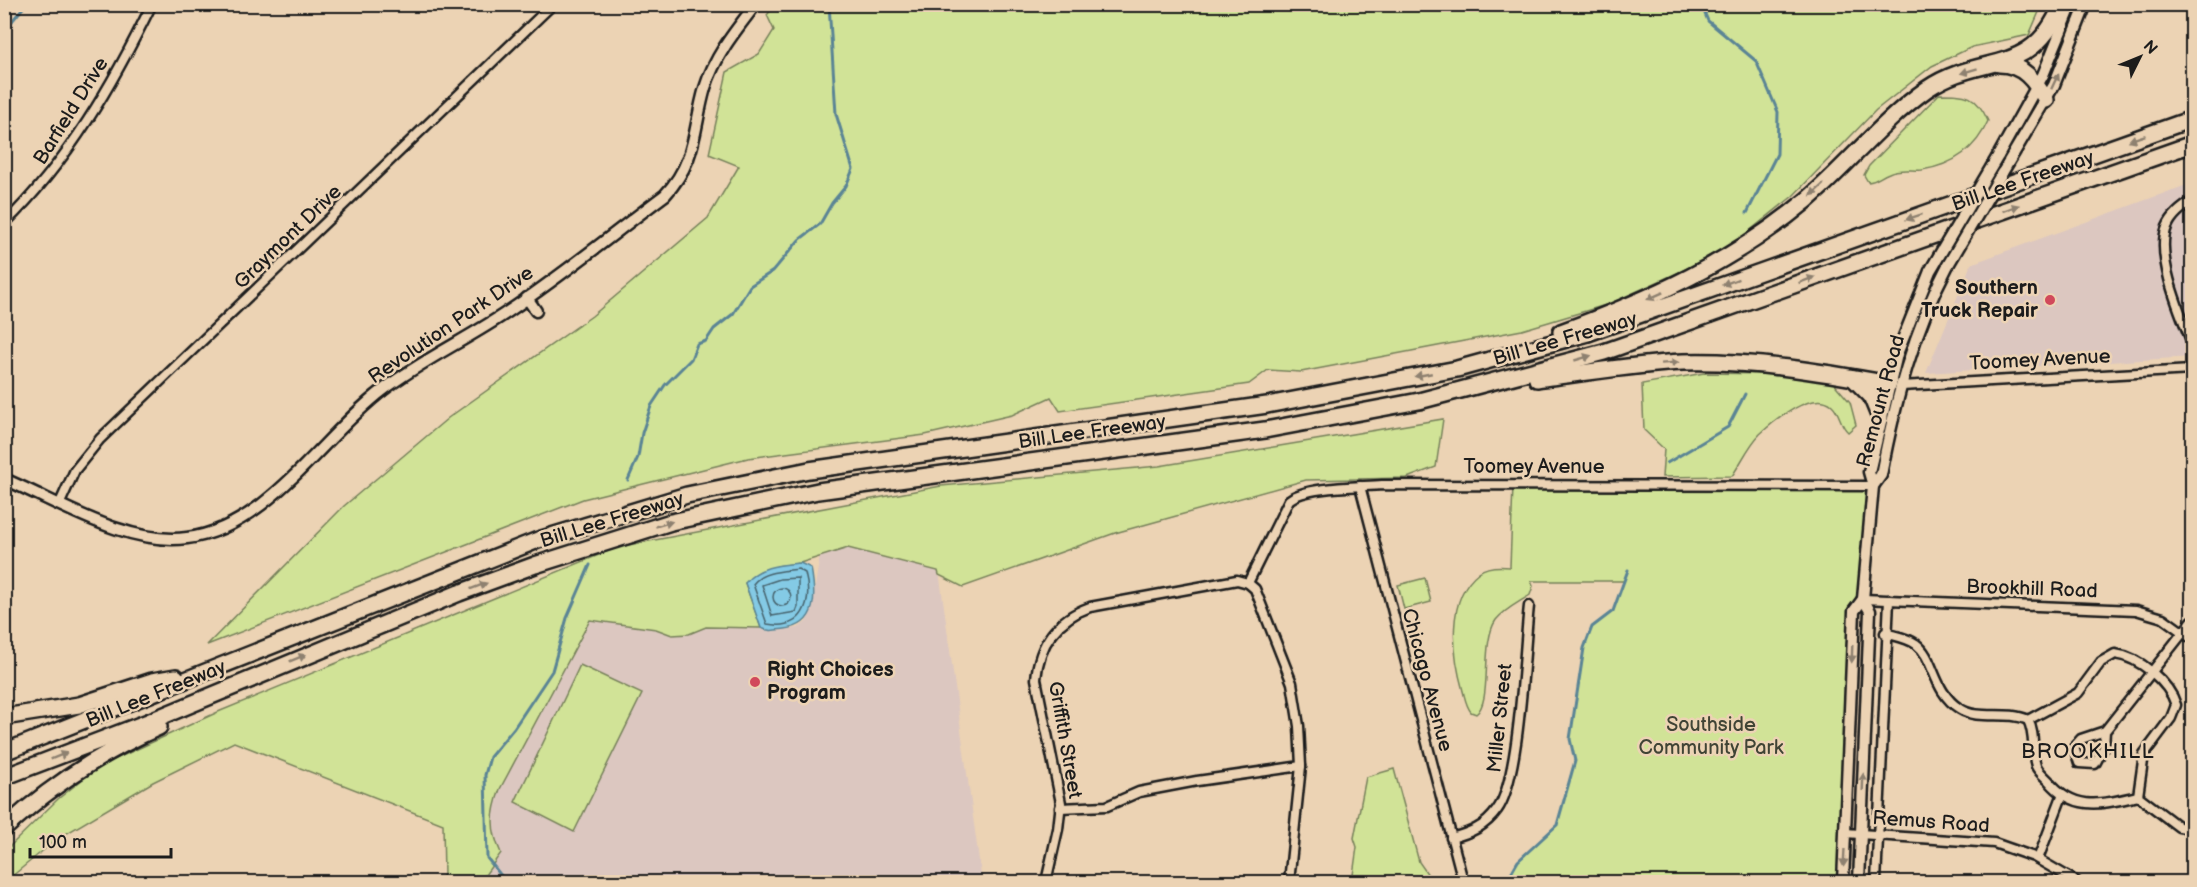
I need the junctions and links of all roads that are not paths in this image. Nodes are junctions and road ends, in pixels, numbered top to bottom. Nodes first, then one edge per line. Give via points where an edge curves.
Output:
1 (152, 4) edge
2 (553, 4) edge
3 (2062, 4) edge
4 (2072, 4) edge
5 (2086, 4) edge
6 (750, 7) edge
7 (1991, 64) junction
8 (2038, 87) junction
9 (2046, 100) junction
10 (2193, 118) edge
11 (2193, 144) edge
12 (2193, 201) edge
13 (4, 224) edge
14 (527, 298) junction
15 (536, 311) dead end
16 (2193, 343) edge
17 (1457, 369) junction
18 (2193, 370) edge
19 (1850, 377) junction
20 (1895, 385) junction
21 (1466, 389) junction
22 (1880, 418) junction
23 (4, 479) edge
24 (1360, 486) junction
25 (1873, 486) junction
26 (60, 503) junction
27 (1248, 582) junction
28 (1863, 599) junction
29 (1889, 600) junction
30 (1528, 606) dead end
31 (2193, 621) edge
32 (2184, 632) junction
33 (1886, 633) junction
34 (2193, 639) edge
35 (205, 672) junction
36 (263, 673) junction
37 (2151, 673) junction
38 (4, 717) edge
39 (2028, 720) junction
40 (2105, 731) junction
41 (4, 752) edge
42 (1301, 766) junction
43 (4, 777) edge
44 (2062, 796) junction
45 (2138, 796) junction
46 (1060, 808) junction
47 (4, 829) edge
48 (2193, 829) edge
49 (1845, 833) junction
50 (1861, 834) junction
51 (1877, 835) junction
52 (1451, 838) junction
53 (2038, 859) junction
54 (1462, 881) edge
55 (1046, 882) edge
56 (1289, 882) edge
57 (1843, 882) edge
58 (1859, 882) edge
59 (1875, 882) edge
60 (2077, 882) edge

1 - 13 street, Barfield Drive via 68,151 42,186
2 - 26 street, Graymont Drive via 100,439 75,470
3 - 7 highway via 2035,47 2015,58
4 - 8 main road, Remount Road
9 -> 5 main road, Remount Road
6 - 14 main road, Revolution Park Drive via 713,67 700,107 691,156 675,184
7 - 8 highway via 2016,66
7 -> 17 highway via 1942,80 1916,97 1808,199 1720,262 1653,297
8 - 9 highway
8 - 20 main road, Remount Road, bridge via 1930,271 1903,336
9 - 20 main road, Remount Road, bridge via 1948,265
10 -> 17 highway, Bill Lee Freeway via 1588,333
21 -> 11 highway, Bill Lee Freeway via 1604,352
12 - 16 street via 2172,217 2164,246 2174,292
14 - 15 main road
14 - 26 main road, Revolution Park Drive via 381,392 262,504 224,528 187,538 149,537 124,531
17 -> 35 highway, Bill Lee Freeway via 1267,405 809,470 687,495 538,540
18 - 20 street, Toomey Avenue
19 - 20 highway
21 -> 19 highway via 1683,362
19 - 22 highway via 1869,392
20 - 22 main road, Remount Road
20 - 25 main road, Remount Road via 1881,475
36 -> 21 highway, Bill Lee Freeway via 535,565 722,509 818,491 1299,424
22 - 25 main road, Remount Road via 1869,472
23 - 26 main road, Revolution Park Drive
24 - 25 street, Toomey Avenue
24 - 27 street, Toomey Avenue via 1294,495
24 - 52 street, Chicago Avenue
25 - 28 main road, Remount Road
27 - 42 street via 1255,589 1292,683
27 - 46 street, Griffith Street via 1237,580 1098,605 1070,617 1053,632 1041,652 1036,679 1059,786
28 - 29 street, Brookhill Road
28 -> 49 main road, Remount Road via 1854,611
50 -> 28 main road, Remount Road via 1870,611
29 - 32 street, Brookhill Road via 2136,610 2163,618
29 - 33 street
30 - 52 street, Miller Street via 1508,790 1489,820 1475,830
31 - 32 street
32 - 34 street, Brookhill Road
32 - 37 street
33 - 39 street via 1916,644 1938,686 1958,708 1975,714
33 - 51 street
35 - 38 highway via 152,681 79,705
35 - 41 highway, Bill Lee Freeway
43 -> 36 highway, Bill Lee Freeway
36 - 47 highway via 104,755 58,785
37 - 39 street via 2121,655 2111,655 2078,693
37 - 40 street
37 - 45 street via 2169,690 2176,705 2144,754
39 - 44 street via 2033,728 2036,766
40 - 40 street via 2081,739 2074,747 2079,764 2095,764 2104,747
42 - 46 street via 1197,780 1139,792 1107,806
42 - 56 street
44 - 45 street via 2083,804
44 - 53 street
45 - 48 street via 2179,827
46 - 55 street, Griffith Street
49 - 50 street, Remus Road
49 -> 57 main road, Remount Road
50 - 51 street, Remus Road
50 - 58 main road, Remount Road
51 - 53 street, Remus Road via 1994,843
51 - 59 street
52 - 54 street, Chicago Avenue
53 - 60 street, Remus Road

